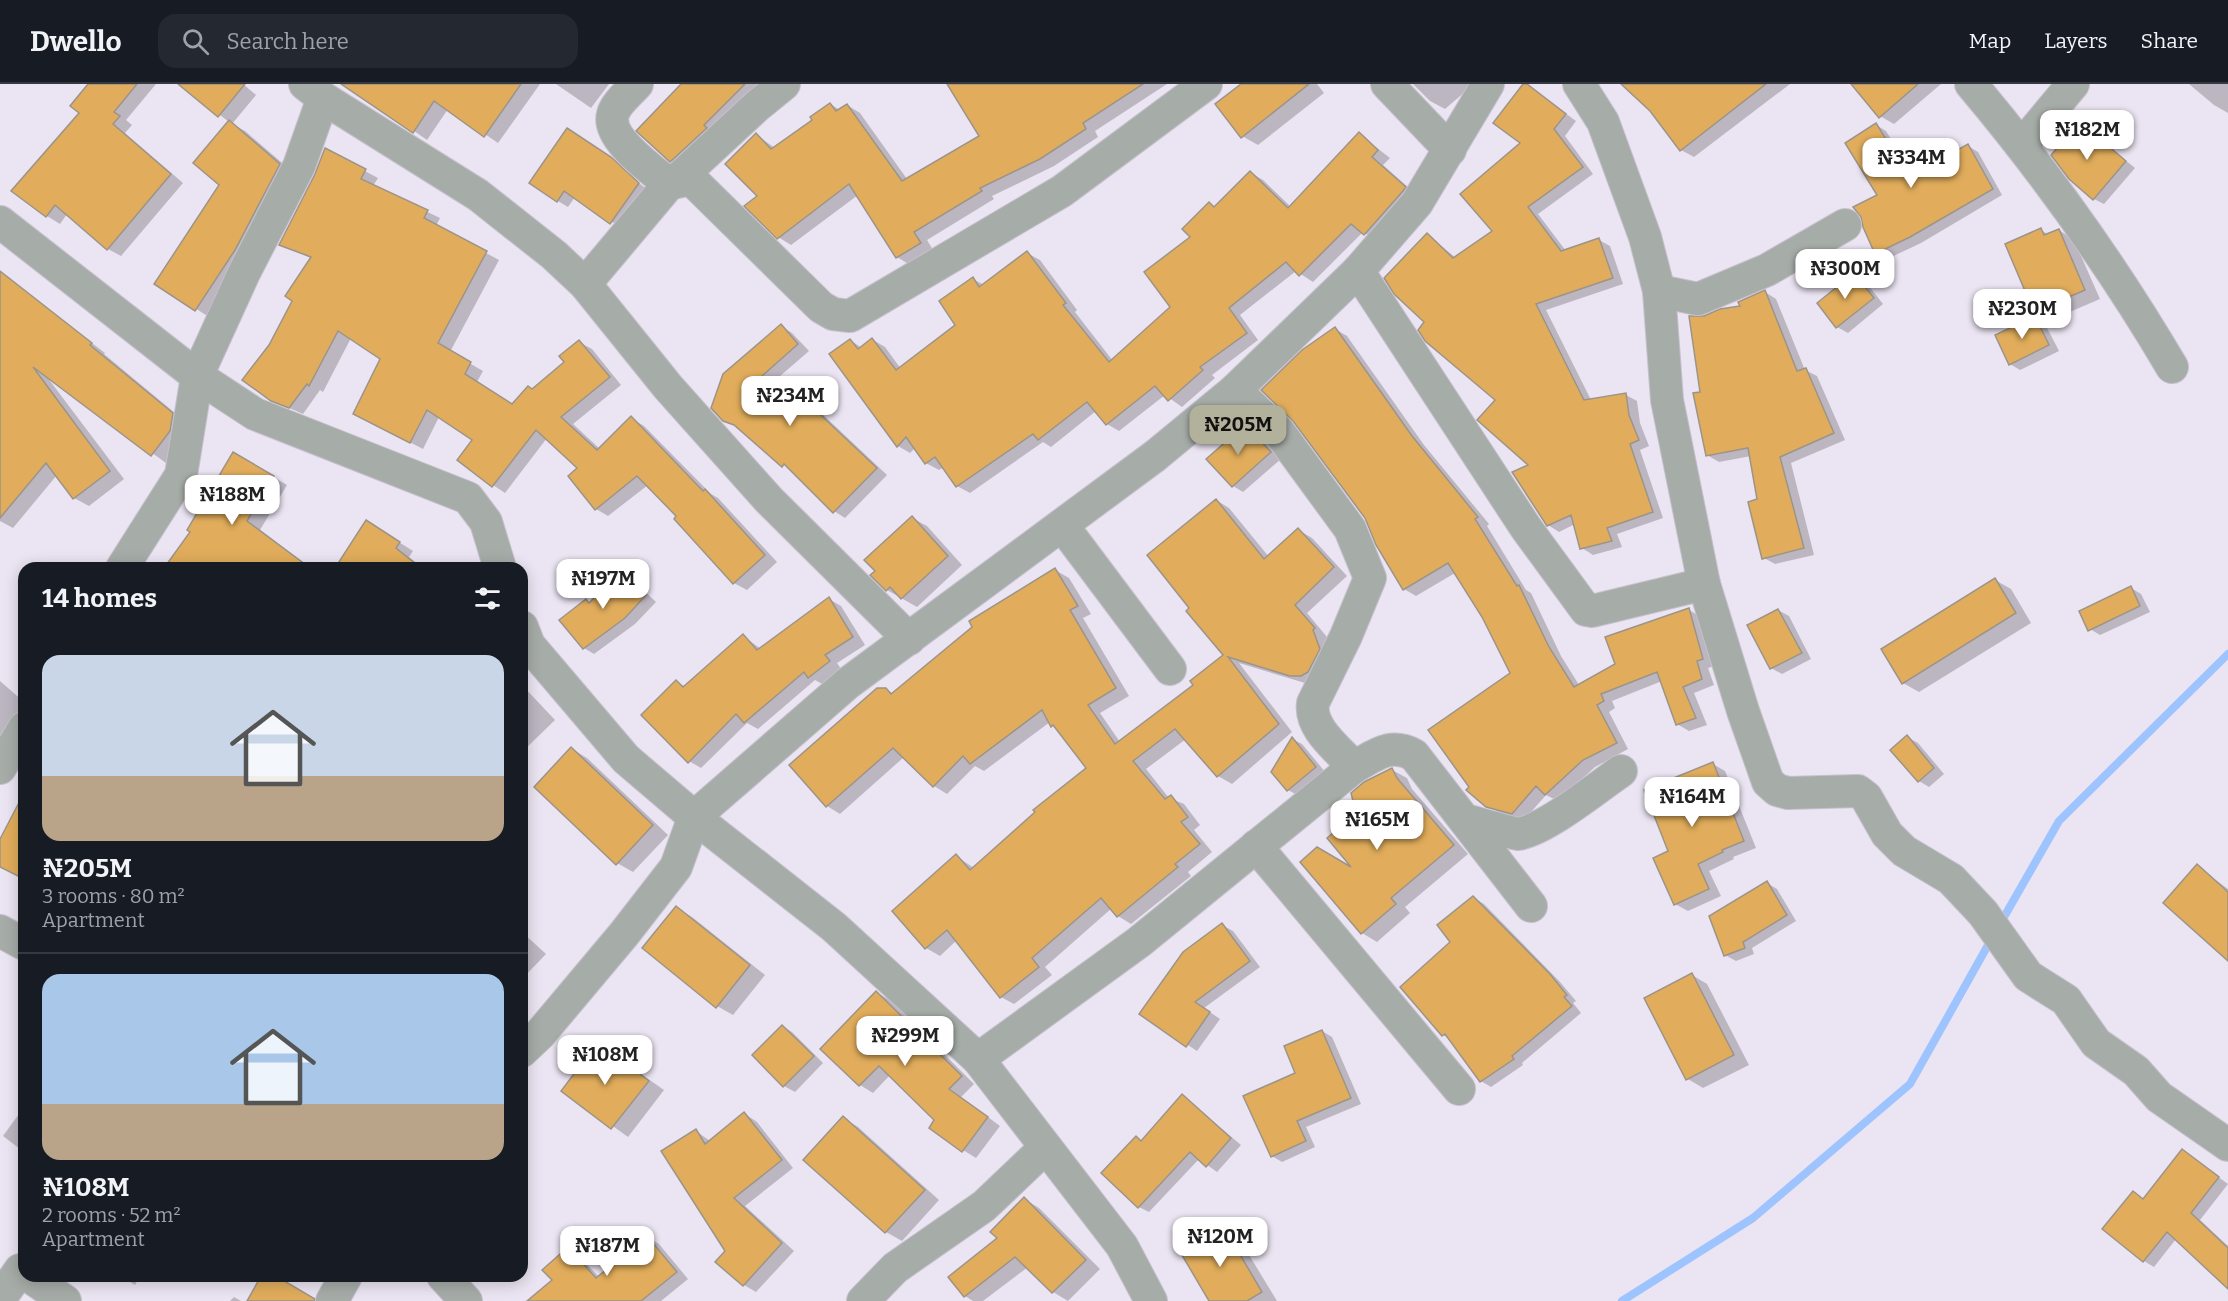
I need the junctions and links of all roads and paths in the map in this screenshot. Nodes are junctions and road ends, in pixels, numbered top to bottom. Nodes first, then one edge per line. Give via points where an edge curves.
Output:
1 (637, 84) edge
2 (784, 84) edge
3 (1206, 84) edge
4 (1387, 84) edge
5 (1488, 84) edge
6 (1579, 84) edge
7 (1971, 84) edge
8 (2073, 84) edge
9 (314, 91) edge
10 (2022, 145) junction
11 (1450, 150) junction
12 (673, 182) junction
13 (0, 222) edge
14 (1845, 225) dead end
15 (1358, 271) junction
16 (585, 284) junction
17 (1659, 291) junction
18 (2172, 367) dead end
19 (197, 376) junction
20 (1235, 390) junction
21 (1062, 525) junction
22 (126, 562) edge
23 (498, 562) edge
24 (1704, 584) junction
25 (909, 639) junction
26 (528, 642) edge
27 (1170, 669) dead end
28 (18, 738) edge
29 (1354, 767) junction
30 (0, 768) edge
31 (1622, 771) dead end
32 (694, 817) junction
33 (1465, 820) junction
34 (1256, 846) junction
35 (1531, 906) dead end
36 (0, 931) edge
37 (18, 941) edge
38 (528, 1045) edge
39 (978, 1059) junction
40 (1459, 1089) dead end
41 (2228, 1145) edge
42 (1045, 1148) junction
43 (18, 1269) edge
44 (37, 1282) edge
45 (343, 1282) edge
46 (449, 1282) edge
47 (0, 1299) edge
48 (65, 1301) edge
49 (332, 1301) edge
50 (466, 1301) edge
51 (863, 1301) edge
52 (1150, 1301) edge

1 - 12 street via 614,111 612,127 618,138
2 - 12 street
3 - 12 street via 1062,191 850,316 833,314 821,307 695,183
4 - 11 street
5 - 11 street
6 - 17 street via 1603,122 1645,237
7 - 10 street
8 - 10 street
9 - 16 street via 478,195
9 - 19 street via 299,166
10 - 18 street via 2128,293
11 - 15 street via 1417,203
12 - 16 street
13 - 19 street
14 - 17 street via 1767,270 1698,299
15 - 20 street
15 - 24 street via 1526,528 1586,610
16 - 25 street via 668,387 769,500
17 - 24 street via 1667,400
19 - 22 street via 181,475
19 - 23 street via 255,414 468,498 486,522
20 - 21 street
20 - 29 street via 1279,432 1350,529 1370,578 1311,714
21 - 25 street
21 - 27 street
24 - 41 street via 1768,782 1788,793 1857,790 1866,797 1893,840 1951,879 1983,913 2028,976 2066,1000 2096,1043 2136,1071 2159,1097
25 - 32 street via 848,682
26 - 32 street via 626,759
28 - 30 street
29 - 33 street via 1386,750 1401,748 1414,754
29 - 34 street
31 - 33 street via 1536,828 1516,834
32 - 38 street via 676,867 617,943
32 - 39 street via 834,927
33 - 35 street
34 - 39 street via 1139,942
34 - 40 street
36 - 37 street
39 - 42 street
42 - 51 street via 984,1206 895,1268
42 - 52 street via 1122,1246
43 - 47 street
44 - 48 street
45 - 49 street
46 - 50 street

